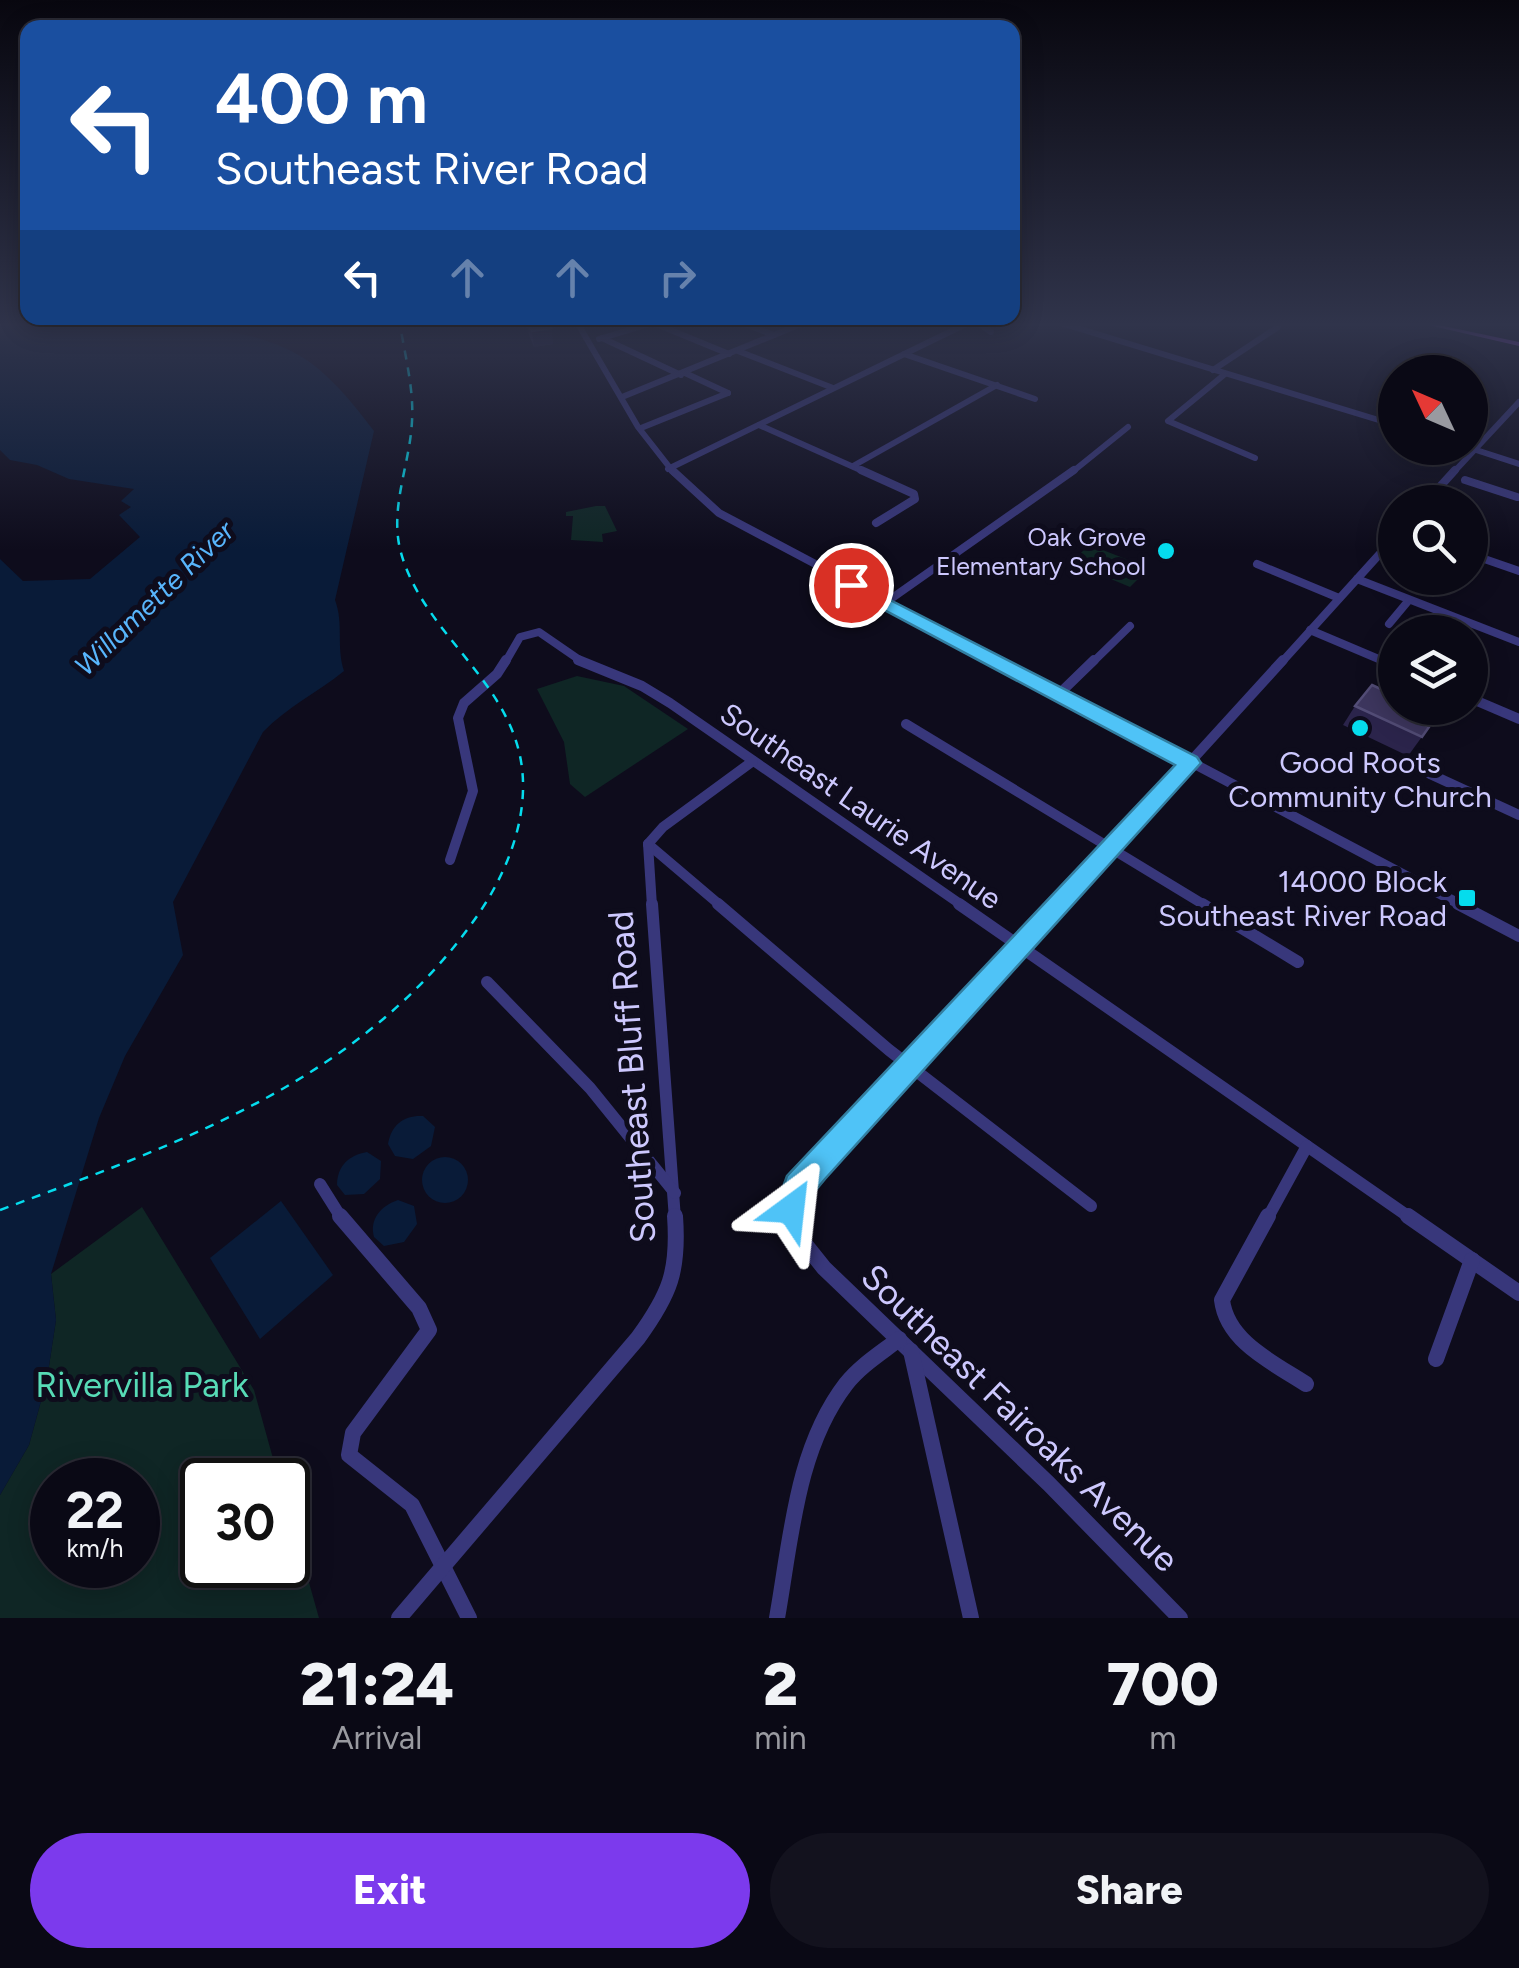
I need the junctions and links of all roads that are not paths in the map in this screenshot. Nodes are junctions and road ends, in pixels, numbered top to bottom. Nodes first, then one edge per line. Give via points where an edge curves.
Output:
1 (624, 400) edge
2 (710, 400) edge
3 (810, 400) edge
4 (970, 400) edge
5 (1194, 400) edge
6 (1310, 400) edge
7 (1519, 402) edge
8 (1378, 420) edge
9 (759, 425) junction
10 (1128, 427) dead end
11 (641, 428) junction
12 (1488, 433) edge
13 (1488, 454) edge
14 (1255, 458) dead end
15 (1519, 464) edge
16 (1458, 465) edge
17 (853, 466) junction
18 (668, 469) junction
19 (1465, 480) dead end
20 (1441, 485) edge
21 (1518, 496) edge
22 (1509, 508) dead end
23 (876, 523) dead end
24 (1378, 559) edge
25 (1488, 560) edge
26 (1257, 564) dead end
27 (1519, 571) edge
28 (1361, 581) junction
29 (1340, 598) junction
30 (1410, 600) junction
31 (886, 603) junction
32 (1397, 615) edge
33 (1130, 626) dead end
34 (1310, 630) junction
35 (1519, 642) edge
36 (1378, 659) edge
37 (1059, 694) junction
38 (1488, 705) edge
39 (1519, 718) edge
40 (906, 724) dead end
41 (752, 762) junction
42 (1190, 763) junction
43 (1430, 774) dead end
44 (1519, 815) edge
45 (648, 844) junction
46 (1112, 849) junction
47 (450, 860) dead end
48 (1519, 936) edge
49 (1021, 948) junction
50 (1298, 962) dead end
51 (487, 982) dead end
52 (910, 1066) junction
53 (1307, 1146) junction
54 (320, 1184) dead end
55 (675, 1193) junction
56 (1091, 1206) dead end
57 (1472, 1260) junction
58 (1519, 1293) edge
59 (905, 1345) junction
60 (1436, 1359) dead end
61 (1306, 1384) dead end
62 (443, 1570) junction
63 (399, 1618) edge
64 (470, 1618) edge
65 (777, 1618) edge
66 (970, 1618) edge
67 (1180, 1618) edge

1 - 11 street
2 - 11 street
3 - 9 street
4 - 17 street
5 - 14 street via 1168,421
6 - 8 street
7 - 12 street
9 - 17 street
9 - 18 street
10 - 31 street
11 - 18 street
13 - 15 street
16 - 20 street
17 - 23 street via 914,494
18 - 31 street via 732,521
19 - 21 street
21 - 22 street
24 - 28 street
25 - 27 street
26 - 29 street
28 - 29 street
28 - 30 street
29 - 34 street
30 - 32 street
30 - 35 street
31 - 37 street
33 - 37 street
34 - 36 street
34 - 42 street
37 - 42 street
38 - 39 street
40 - 46 street
41 - 45 street
41 - 47 street, Southeast Laurie Avenue via 653,693 579,661 548,635 529,633 460,708 472,791
41 - 49 street, Southeast Laurie Avenue
42 - 46 street
42 - 48 street
43 - 44 street
45 - 52 street
45 - 55 street, Southeast Bluff Road
46 - 49 street
46 - 50 street
49 - 52 street
49 - 53 street, Southeast Laurie Avenue
51 - 55 street via 626,1129
52 - 56 street
52 - 59 street, Southeast Fairoaks Avenue via 798,1187 791,1209 807,1249
53 - 57 street, Southeast Laurie Avenue
53 - 61 street via 1221,1310 1260,1354
54 - 62 street via 427,1320 425,1340 358,1424 349,1456 412,1504
55 - 62 street, Southeast Bluff Road via 673,1278 663,1303
57 - 58 street, Southeast Laurie Avenue
57 - 60 street
59 - 65 street via 850,1380 834,1401 814,1446
59 - 66 street
59 - 67 street, Southeast Fairoaks Avenue
62 - 63 street
62 - 64 street

